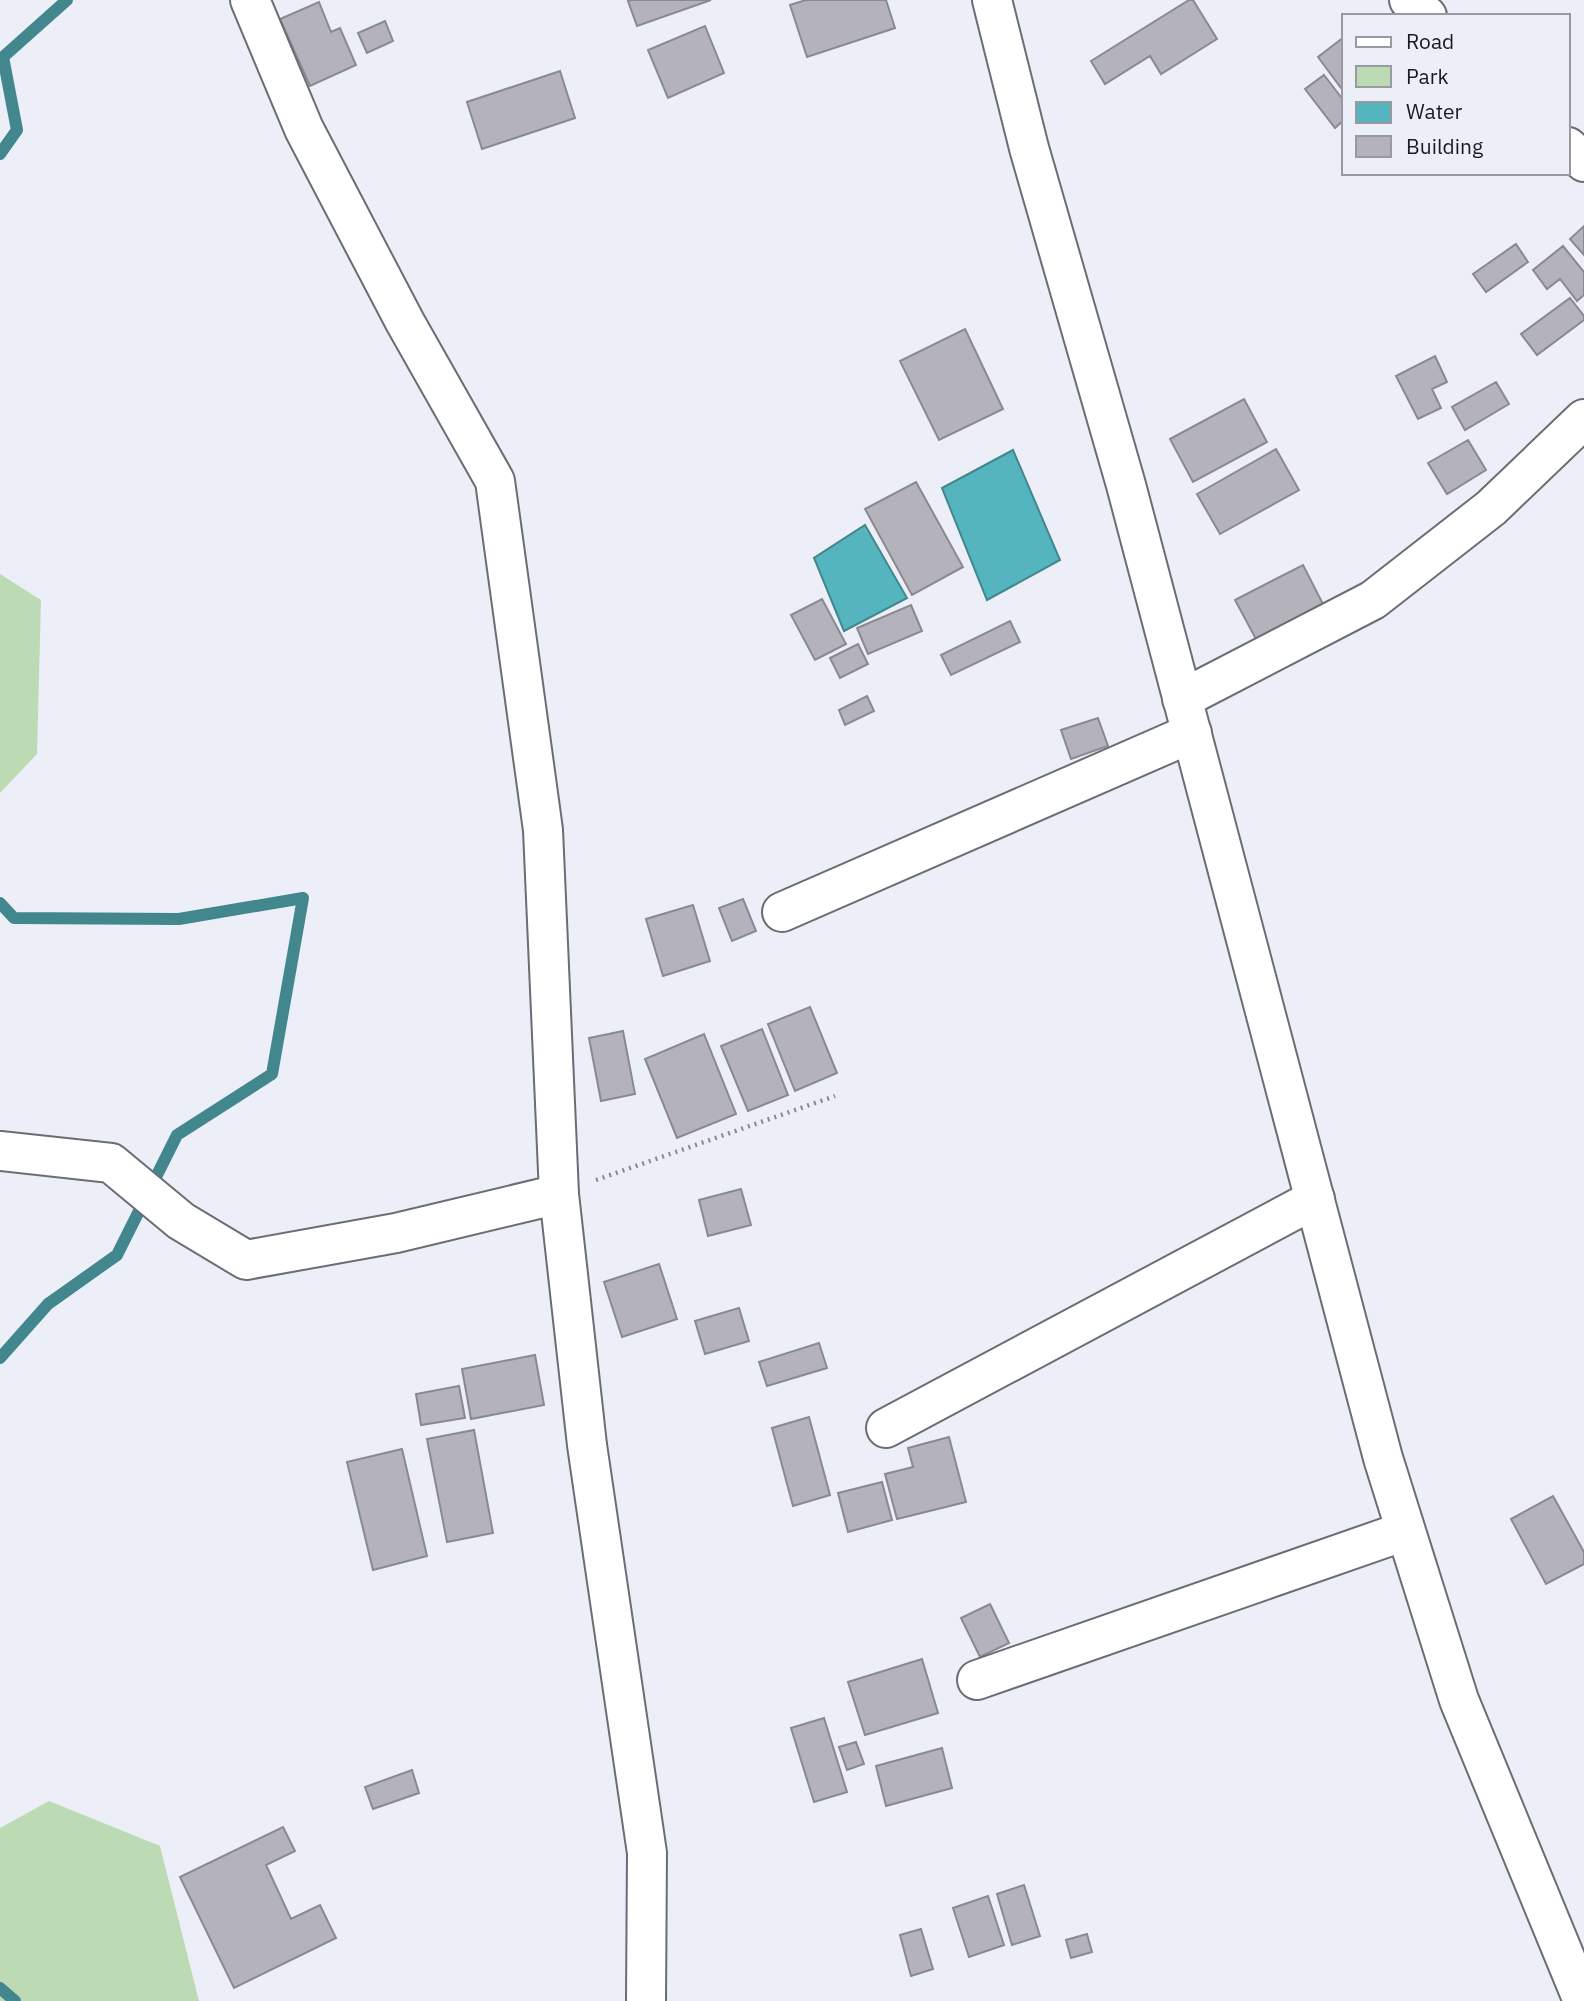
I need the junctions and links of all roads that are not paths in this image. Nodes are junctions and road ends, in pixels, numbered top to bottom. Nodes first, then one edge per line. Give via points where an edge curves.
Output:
1 (992, 0) edge
2 (1409, 0) edge
3 (258, 3) edge
4 (1425, 14) edge
5 (1570, 149) edge
6 (1584, 162) edge
7 (1584, 419) edge
8 (1187, 716) junction
9 (782, 912) dead end
10 (0, 1151) edge
11 (559, 1194) junction
12 (1315, 1199) junction
13 (886, 1428) dead end
14 (1405, 1531) junction
15 (977, 1679) dead end
16 (646, 2001) edge
17 (1583, 2001) edge

1 - 8 street
2 - 4 street
3 - 11 street via 304,129 495,481 543,830
5 - 6 street
7 - 8 street via 1491,508 1373,600
8 - 9 street
8 - 12 street
10 - 11 street via 111,1163 181,1221 246,1261 396,1234
11 - 16 street via 587,1445 647,1853
12 - 13 street
12 - 14 street
14 - 15 street
14 - 17 street via 1460,1699

